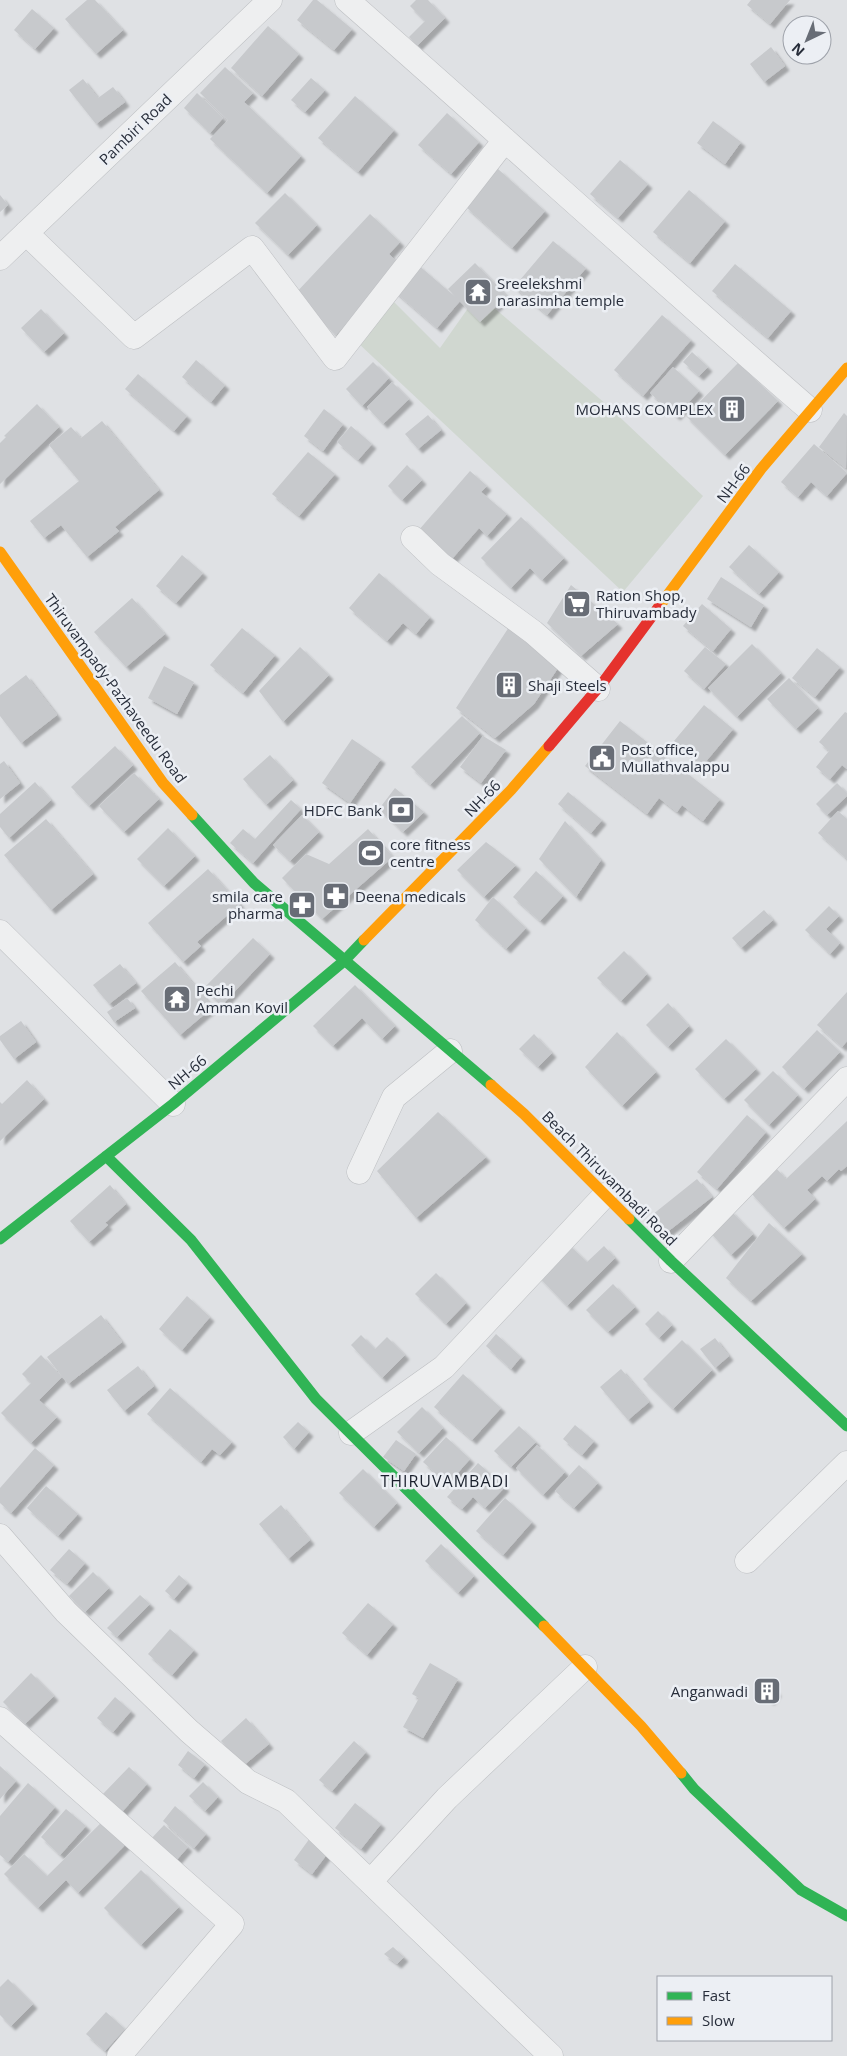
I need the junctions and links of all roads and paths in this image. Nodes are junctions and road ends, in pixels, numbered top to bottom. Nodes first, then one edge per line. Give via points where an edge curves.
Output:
1 (270, 0) edge
2 (347, 0) edge
3 (505, 140) junction
4 (26, 233) junction
5 (0, 258) edge
6 (845, 377) edge
7 (810, 410) junction
8 (413, 538) dead end
9 (0, 552) edge
10 (598, 689) junction
11 (0, 932) edge
12 (344, 961) junction
13 (450, 1051) junction
14 (847, 1079) edge
15 (174, 1104) junction
16 (106, 1156) junction
17 (359, 1172) dead end
18 (605, 1195) junction
19 (0, 1239) edge
20 (671, 1261) junction
21 (847, 1426) edge
22 (351, 1433) junction
23 (847, 1463) edge
24 (0, 1536) edge
25 (747, 1561) dead end
26 (585, 1667) junction
27 (0, 1719) edge
28 (370, 1882) junction
29 (847, 1916) edge
30 (119, 2056) edge
31 (552, 2056) edge

1 - 4 street, Pambiri Road
2 - 3 street
3 - 4 street via 334,358 252,248 134,337
3 - 7 street
4 - 5 street, Pambiri Road
6 - 7 main road, NH-66
7 - 10 main road, NH-66 via 761,469
8 - 10 street via 440,564 532,632
9 - 12 main road, Thiruvampady-Pazhaveedu Road via 164,783 254,883
10 - 12 main road, NH-66 via 511,790
11 - 15 street
12 - 13 main road, Beach Thiruvambadi Road
12 - 15 main road, NH-66
13 - 17 street via 394,1097
13 - 18 main road, Beach Thiruvambadi Road via 524,1114
14 - 20 street
15 - 16 main road, NH-66
16 - 19 main road, NH-66
16 - 22 main road via 191,1240 316,1399
18 - 20 main road, Beach Thiruvambadi Road
18 - 22 street via 444,1367
20 - 21 main road, Beach Thiruvambadi Road
22 - 26 main road
23 - 25 street
24 - 28 street via 66,1612 189,1731 248,1782 286,1801
26 - 28 street via 447,1798
26 - 29 main road via 694,1789 779,1870 801,1890
27 - 30 street via 232,1924
28 - 31 street

